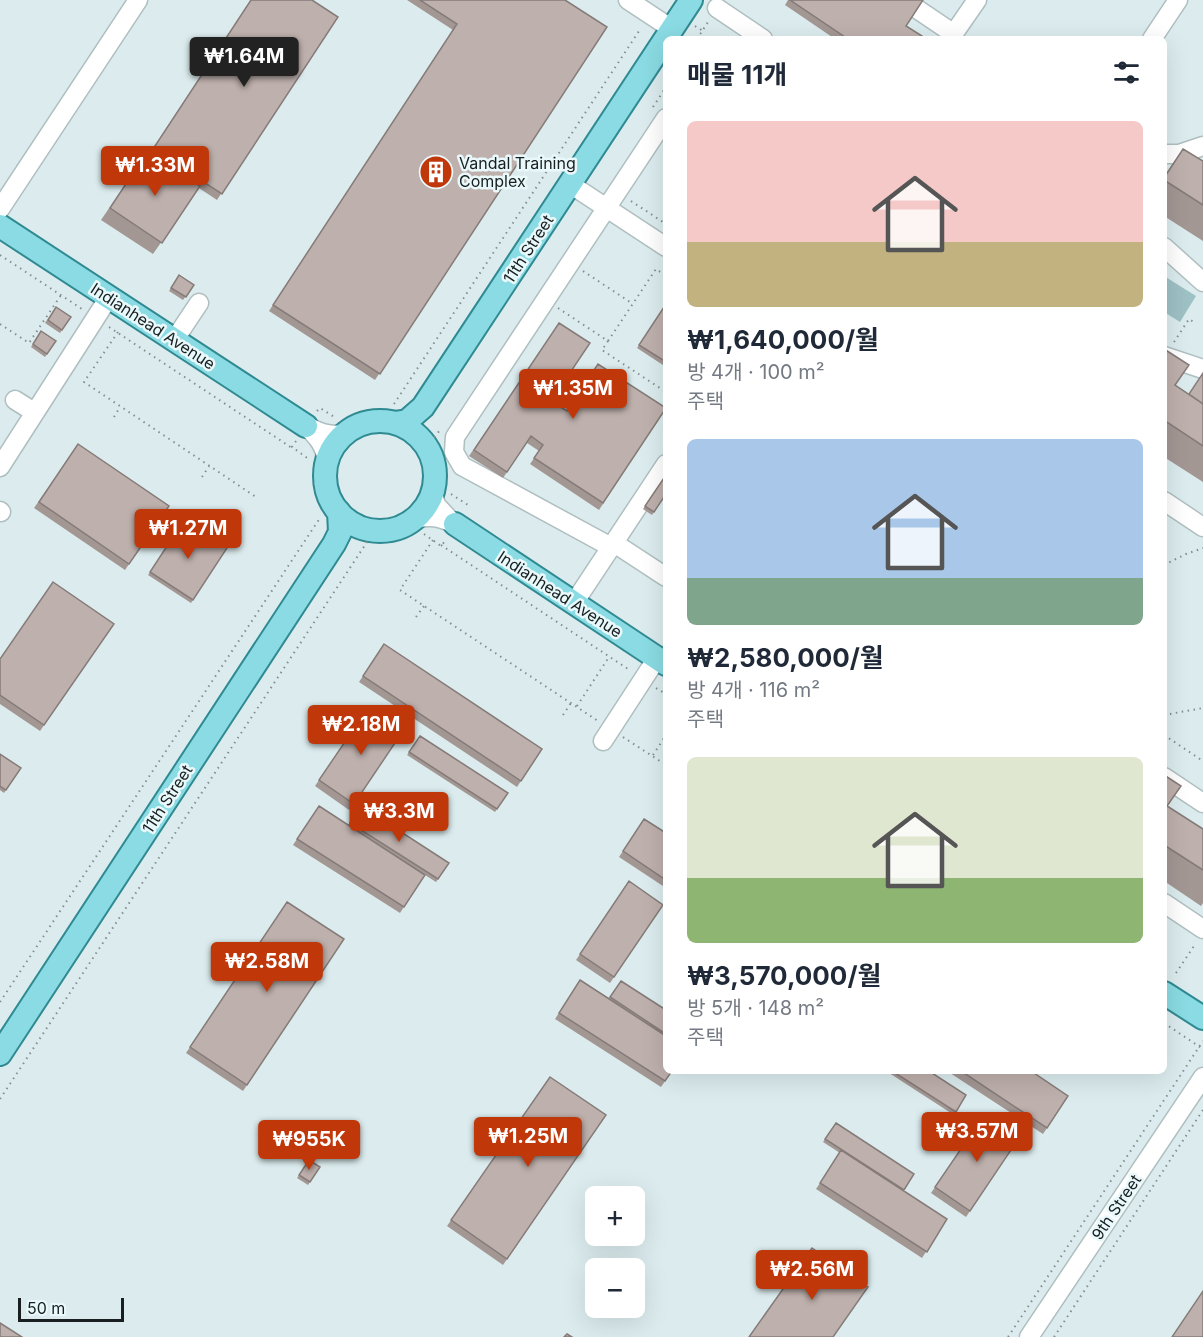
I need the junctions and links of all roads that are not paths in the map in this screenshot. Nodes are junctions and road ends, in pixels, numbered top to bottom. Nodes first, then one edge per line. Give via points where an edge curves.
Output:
1 (138, 0) edge
2 (628, 0) edge
3 (691, 0) edge
4 (977, 0) edge
5 (1178, 0) edge
6 (717, 9) dead end
7 (917, 9) edge
8 (672, 29) junction
9 (667, 36) edge
10 (758, 36) edge
11 (952, 36) edge
12 (1154, 36) edge
13 (663, 43) edge
14 (663, 122) edge
15 (1203, 146) edge
16 (1167, 154) edge
17 (570, 184) junction
18 (606, 208) junction
19 (0, 209) edge
20 (0, 226) edge
21 (663, 245) edge
22 (1167, 250) edge
23 (1203, 282) edge
24 (110, 297) junction
25 (199, 303) dead end
26 (175, 339) junction
27 (1167, 362) edge
28 (1203, 369) edge
29 (15, 400) dead end
30 (423, 407) junction
31 (34, 412) junction
32 (395, 423) junction
33 (306, 426) junction
34 (344, 434) junction
35 (422, 440) junction
36 (327, 460) junction
37 (0, 467) edge
38 (663, 468) edge
39 (433, 493) junction
40 (1167, 503) edge
41 (339, 512) junction
42 (455, 524) junction
43 (1203, 526) edge
44 (413, 527) junction
45 (363, 528) junction
46 (334, 544) junction
47 (612, 545) junction
48 (663, 575) edge
49 (574, 603) junction
50 (662, 661) edge
51 (607, 735) road end
52 (1167, 780) edge
53 (1203, 803) edge
54 (1167, 906) edge
55 (1200, 936) edge
56 (1167, 995) edge
57 (1203, 1018) edge
58 (0, 1054) edge
59 (1203, 1077) edge
60 (1029, 1337) edge

1 - 19 street
2 - 8 street
3 - 8 main road, 11th Street
4 - 11 street
5 - 12 street
6 - 10 street
7 - 11 street
8 - 9 main road, 11th Street
13 - 17 main road, 11th Street
14 - 18 street
15 - 16 street
17 - 18 street
17 - 30 main road, 11th Street
18 - 21 street
18 - 47 street via 455,437 454,452 462,466
20 - 24 main road, Indianhead Avenue
22 - 23 street
24 - 26 main road, Indianhead Avenue
24 - 31 street
25 - 26 street
26 - 33 main road, Indianhead Avenue
27 - 28 street
29 - 31 street
30 - 32 main road via 407,421
30 - 35 main road
31 - 37 street
32 - 34 main road via 368,422
32 - 35 main road
33 - 34 street via 331,436
33 - 36 street via 324,446
34 - 36 main road
35 - 39 main road via 434,464
36 - 41 main road via 326,486
38 - 47 street
39 - 42 street via 436,506
39 - 44 main road
40 - 43 street
41 - 45 main road
41 - 46 main road via 340,532
42 - 44 street via 429,516
42 - 49 main road, Indianhead Avenue
44 - 45 main road
45 - 46 main road via 342,535
46 - 58 main road, 11th Street
47 - 48 street
47 - 49 street
49 - 50 main road, Indianhead Avenue
50 - 51 street via 643,679
52 - 53 street
54 - 55 street
56 - 57 main road
59 - 60 street, 9th Street

